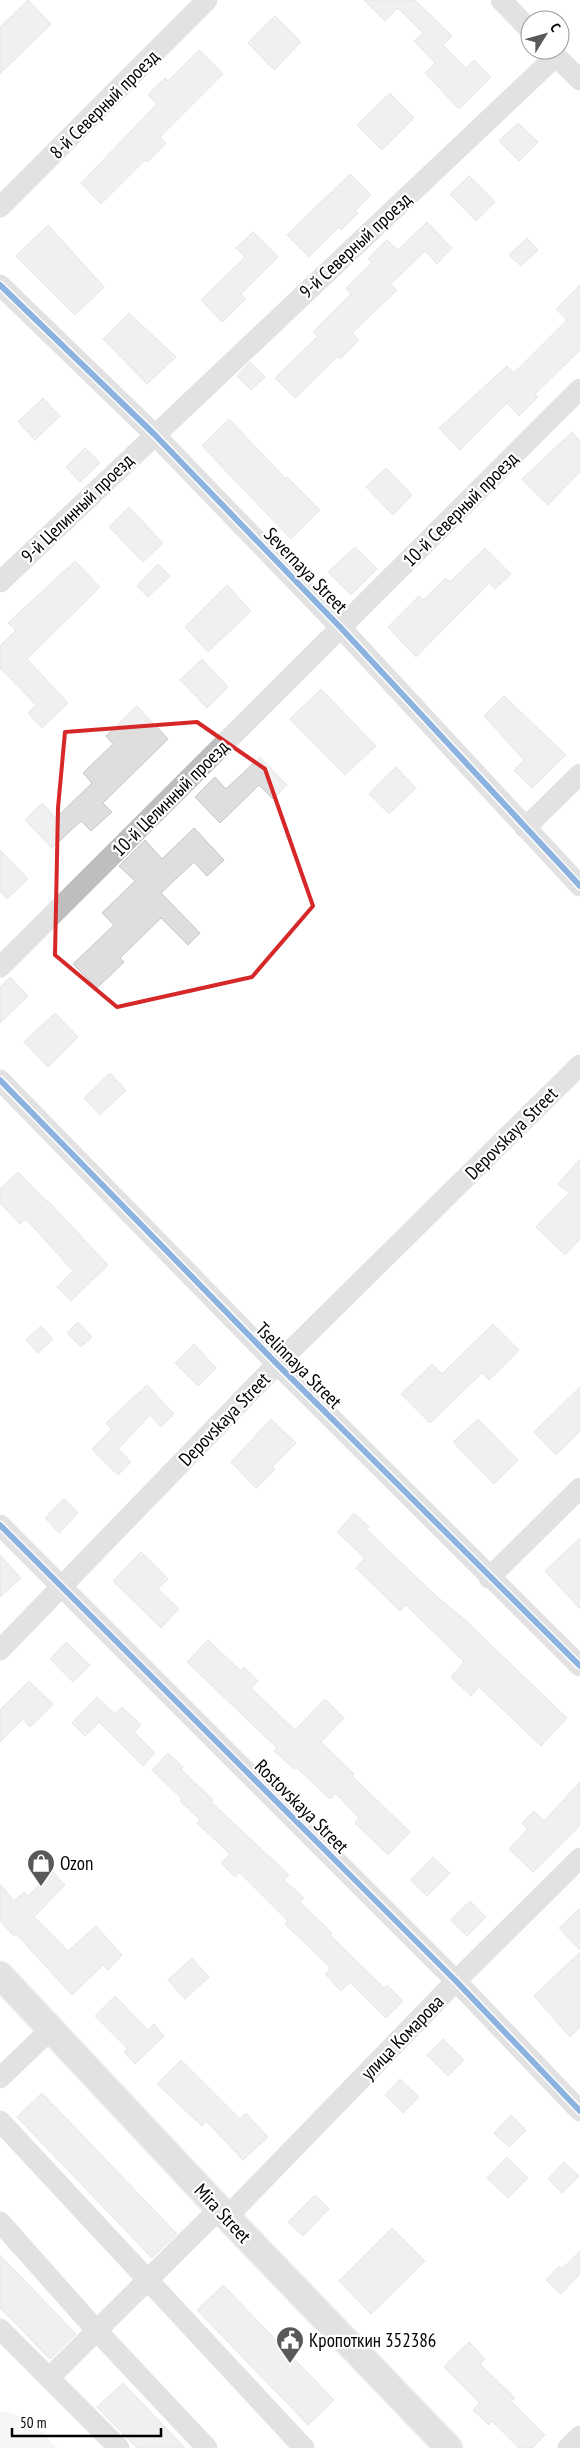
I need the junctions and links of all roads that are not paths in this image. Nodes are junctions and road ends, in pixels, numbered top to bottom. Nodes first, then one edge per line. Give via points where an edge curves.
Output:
1 (207, 0) edge
2 (501, 0) edge
3 (520, 20) edge
4 (546, 60) edge
5 (560, 60) edge
6 (580, 80) edge
7 (0, 207) edge
8 (0, 285) edge
9 (580, 389) edge
10 (154, 434) junction
11 (0, 582) edge
12 (341, 628) junction
13 (580, 774) edge
14 (525, 828) junction
15 (580, 886) edge
16 (0, 967) edge
17 (580, 1065) edge
18 (0, 1080) edge
19 (277, 1364) junction
20 (580, 1488) edge
21 (0, 1526) edge
22 (489, 1578) junction
23 (62, 1587) junction
24 (0, 1650) edge
25 (580, 1666) edge
26 (580, 1858) edge
27 (0, 1975) edge
28 (456, 1981) junction
29 (51, 2029) junction
30 (0, 2078) edge
31 (580, 2111) edge
32 (0, 2121) edge
33 (223, 2213) junction
34 (0, 2222) edge
35 (148, 2280) junction
36 (0, 2329) edge
37 (97, 2331) junction
38 (49, 2378) junction
39 (580, 2436) edge
40 (119, 2448) edge
41 (207, 2448) edge
42 (304, 2448) edge
43 (449, 2448) edge
44 (568, 2448) edge

1 - 7 street, 8-й Северный проезд
2 - 3 street
4 - 10 street, 9-й Северный проезд
5 - 6 street
8 - 10 street, Severnaya Street
9 - 12 street, 10-й Северный проезд
10 - 11 street, 9-й Целинный проезд
10 - 12 street, Severnaya Street
12 - 14 street, Severnaya Street
12 - 16 street, 10-й Целинный проезд
13 - 14 street
14 - 15 street, Severnaya Street
17 - 19 street, Depovskaya Street
18 - 19 street, Tselinnaya Street
19 - 22 street, Tselinnaya Street
19 - 23 street, Depovskaya Street
20 - 22 street
21 - 23 street, Rostovskaya Street
22 - 25 street, Tselinnaya Street
23 - 24 street, Depovskaya Street
23 - 28 street, Rostovskaya Street
26 - 28 street, улица Комарова
27 - 29 main road, Mira Street
28 - 31 street, Rostovskaya Street
28 - 33 street, улица Комарова
29 - 30 street
29 - 33 main road, Mira Street
32 - 35 street
33 - 35 street, улица Комарова
33 - 43 main road, Mira Street
34 - 37 street
35 - 37 street, улица Комарова
35 - 42 street
36 - 38 street
37 - 38 street, улица Комарова
37 - 41 street
38 - 40 street
39 - 44 street

